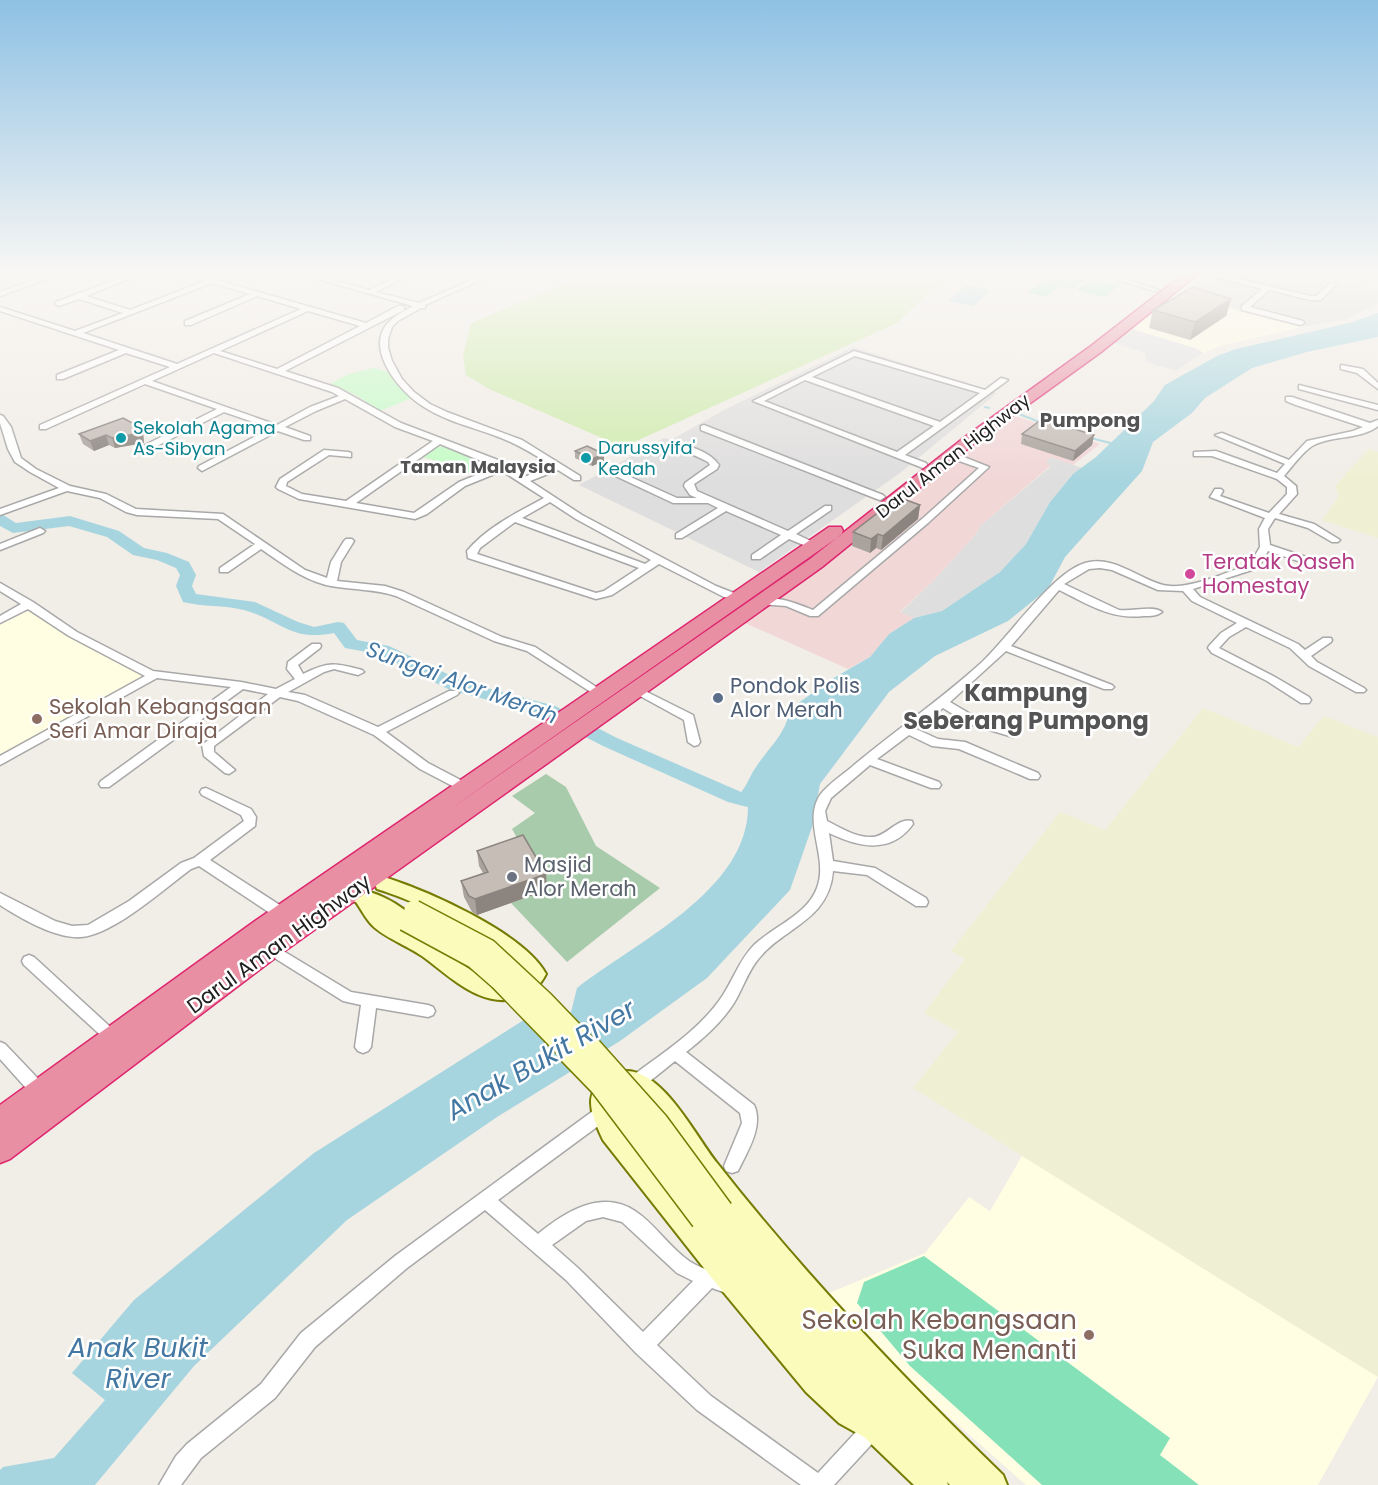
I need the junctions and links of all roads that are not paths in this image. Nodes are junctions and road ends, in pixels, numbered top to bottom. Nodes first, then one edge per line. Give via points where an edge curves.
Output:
1 (104, 342) edge
2 (233, 342) edge
3 (335, 342) edge
4 (385, 342) edge
5 (1092, 342) edge
6 (1104, 342) edge
7 (126, 350) junction
8 (214, 351) junction
9 (1077, 355) junction
10 (178, 367) junction
11 (1344, 367) dead end
12 (277, 372) junction
13 (60, 377) dead end
14 (804, 377) junction
15 (1004, 381) dead end
16 (146, 382) junction
17 (1302, 387) dead end
18 (1378, 387) edge
19 (984, 392) junction
20 (346, 396) junction
21 (1289, 399) dead end
22 (1378, 408) edge
23 (224, 409) junction
24 (1, 420) edge
25 (940, 425) junction
26 (1375, 425) edge
27 (277, 427) junction
28 (43, 428) dead end
29 (704, 428) dead end
30 (1219, 435) dead end
31 (307, 438) dead end
32 (439, 441) junction
33 (148, 447) dead end
34 (12, 449) junction
35 (0, 452) edge
36 (654, 452) dead end
37 (1197, 454) dead end
38 (348, 455) dead end
39 (899, 455) junction
40 (951, 455) junction
41 (1289, 463) junction
42 (923, 465) junction
43 (504, 467) junction
44 (558, 467) junction
45 (202, 468) dead end
46 (612, 472) dead end
47 (1280, 477) junction
48 (577, 478) dead end
49 (524, 480) junction
50 (66, 488) junction
51 (1218, 491) dead end
52 (880, 497) junction
53 (550, 499) junction
54 (706, 501) junction
55 (347, 505) junction
56 (724, 508) junction
57 (828, 508) dead end
58 (2, 511) edge
59 (1272, 516) junction
60 (514, 518) junction
61 (40, 531) dead end
62 (788, 535) junction
63 (679, 536) dead end
64 (1335, 540) dead end
65 (349, 541) dead end
66 (262, 544) junction
67 (814, 546) junction
68 (0, 547) edge
69 (1265, 547) junction
70 (756, 557) dead end
71 (659, 559) junction
72 (1317, 564) dead end
73 (645, 567) junction
74 (224, 570) dead end
75 (331, 583) junction
76 (1057, 585) junction
77 (0, 586) edge
78 (1186, 588) junction
79 (745, 598) junction
80 (29, 604) junction
81 (1157, 612) dead end
82 (0, 620) edge
83 (1246, 622) junction
84 (1327, 640) dead end
85 (316, 646) dead end
86 (1005, 647) junction
87 (1304, 656) junction
88 (357, 672) dead end
89 (155, 675) junction
90 (302, 680) junction
91 (241, 685) junction
92 (1108, 687) dead end
93 (635, 689) junction
94 (1360, 690) dead end
95 (279, 692) junction
96 (453, 693) dead end
97 (601, 694) junction
98 (1305, 700) dead end
99 (942, 703) junction
100 (586, 714) junction
101 (908, 729) junction
102 (378, 732) junction
103 (1013, 733) dead end
104 (552, 738) junction
105 (694, 742) dead end
106 (868, 760) junction
107 (0, 761) edge
108 (229, 770) dead end
109 (1034, 777) dead end
110 (105, 784) dead end
111 (934, 785) dead end
112 (466, 788) junction
113 (206, 792) dead end
114 (820, 823) junction
115 (907, 824) dead end
116 (199, 861) junction
117 (826, 865) junction
118 (384, 876) junction
119 (356, 895) junction
120 (0, 898) edge
121 (921, 902) dead end
122 (284, 915) junction
123 (410, 916) junction
124 (270, 948) junction
125 (29, 961) dead end
126 (369, 1001) junction
127 (428, 1011) dead end
128 (113, 1038) junction
129 (363, 1047) dead end
130 (0, 1048) edge
131 (676, 1053) junction
132 (638, 1081) junction
133 (40, 1092) junction
134 (603, 1113) junction
135 (0, 1121) edge
136 (0, 1150) edge
137 (732, 1166) dead end
138 (484, 1199) junction
139 (712, 1215) junction
140 (539, 1245) junction
141 (709, 1278) junction
142 (733, 1288) junction
143 (643, 1346) junction
144 (874, 1427) junction
145 (169, 1485) edge
146 (819, 1485) edge
147 (934, 1485) edge
148 (970, 1485) edge
149 (993, 1485) edge

1 - 7 street
2 - 8 street
3 - 12 street
4 - 44 street via 385,356 392,371 422,402 438,412 517,441
5 - 9 highway, Darul Aman Highway
6 - 9 highway, Darul Aman Highway
7 - 10 street
7 - 13 street
8 - 10 street
8 - 12 street
9 - 40 highway, Darul Aman Highway
9 - 42 highway, Darul Aman Highway
10 - 16 street
11 - 18 street via 1360,371
12 - 20 street
14 - 19 street via 857,353
14 - 25 street
14 - 39 street via 757,401
15 - 19 street
16 - 23 street
16 - 28 street
17 - 22 street
19 - 25 street
20 - 27 street
20 - 32 street
21 - 26 street via 1310,409
23 - 27 street
23 - 33 street
24 - 34 street
25 - 39 street
26 - 41 street via 1310,442
27 - 31 street
27 - 45 street
29 - 52 street
30 - 41 street
32 - 43 street
32 - 55 street
34 - 35 street
34 - 50 street via 23,466
36 - 54 street via 675,445 714,462 714,467 689,486
37 - 47 street via 1213,453
38 - 55 street via 327,452 281,484 292,494
39 - 42 street
40 - 79 highway, Darul Aman Highway via 791,580
40 - 79 street via 985,467 814,614 788,603
41 - 47 street
42 - 52 highway, Darul Aman Highway
43 - 49 street
43 - 55 street via 462,484 415,516
44 - 48 street
44 - 49 street
46 - 54 street via 676,501
47 - 59 street via 1293,491 1284,507
49 - 53 street
50 - 58 street
50 - 66 street via 95,494 137,512 220,516
51 - 59 street via 1215,497
52 - 67 highway, Darul Aman Highway
53 - 60 street
53 - 71 street
54 - 56 street
56 - 62 street
56 - 63 street
57 - 62 street
59 - 64 street via 1311,526
59 - 69 street via 1263,525
60 - 73 street
60 - 73 street via 477,546 472,556 591,596 605,595
61 - 68 street
62 - 67 street
62 - 70 street
65 - 75 street via 336,561
66 - 74 street
66 - 75 street via 301,572
67 - 79 highway, Darul Aman Highway
69 - 72 street
69 - 78 street via 1254,566
71 - 73 street
71 - 79 street via 728,595
75 - 97 street via 400,594 498,639 531,649
76 - 78 street via 1084,568 1100,565 1162,588
76 - 81 street via 1116,613
76 - 86 street
77 - 80 street
78 - 83 street via 1208,606
79 - 93 highway, Darul Aman Highway via 723,629
79 - 97 highway, Darul Aman Highway
80 - 82 street
80 - 89 street via 73,634
83 - 87 street via 1297,648
83 - 98 street via 1213,648
84 - 87 street
85 - 90 street via 292,664
86 - 92 street
86 - 99 street
87 - 94 street
88 - 90 street via 330,667
89 - 91 street
89 - 107 street
90 - 95 street
91 - 95 street
91 - 110 street
93 - 100 highway, Darul Aman Highway
93 - 105 street via 689,718
95 - 102 street via 339,713
95 - 108 street via 208,745 208,753
96 - 102 street
97 - 100 highway, Darul Aman Highway
99 - 101 street
99 - 103 street via 973,721
100 - 104 highway
101 - 106 street
101 - 109 street via 936,743 961,745
102 - 112 street via 424,766
104 - 112 highway, Darul Aman Highway
104 - 118 highway, Darul Aman Highway
106 - 111 street
106 - 114 street via 826,796 819,811
112 - 122 highway, Darul Aman Highway
113 - 116 street via 246,812 250,823
114 - 115 street via 869,842 887,840
114 - 117 street
116 - 120 street via 87,931 63,928 19,911
116 - 122 street
117 - 121 street via 870,871
117 - 131 street via 824,890 818,900 750,959 728,1000 704,1029
118 - 119 highway, Darul Aman Highway
118 - 119 street via 498,940 533,966 535,978 528,985 509,991 484,989 379,921
118 - 123 street via 394,897
119 - 123 street
119 - 124 highway, Darul Aman Highway
122 - 128 highway, Darul Aman Highway
123 - 139 street, bridge via 475,959 532,1013 602,1085
124 - 126 street via 337,991
124 - 136 highway, Darul Aman Highway
125 - 128 street
126 - 127 street
126 - 129 street
128 - 133 highway, Darul Aman Highway
130 - 133 street
131 - 132 street
131 - 137 street via 748,1110 750,1123
132 - 134 street via 623,1081 609,1088 602,1100
132 - 149 street via 836,1324
133 - 135 highway, Darul Aman Highway
134 - 138 street
134 - 142 street via 611,1132
138 - 140 street
138 - 145 street via 308,1340 268,1391 194,1451
139 - 144 street via 796,1339
139 - 148 street via 761,1263 872,1393
140 - 141 street via 581,1213 618,1211 683,1267
140 - 143 street
141 - 142 street
141 - 143 street
142 - 144 street via 833,1400 860,1422
143 - 146 street via 723,1418
144 - 146 street
144 - 147 street

